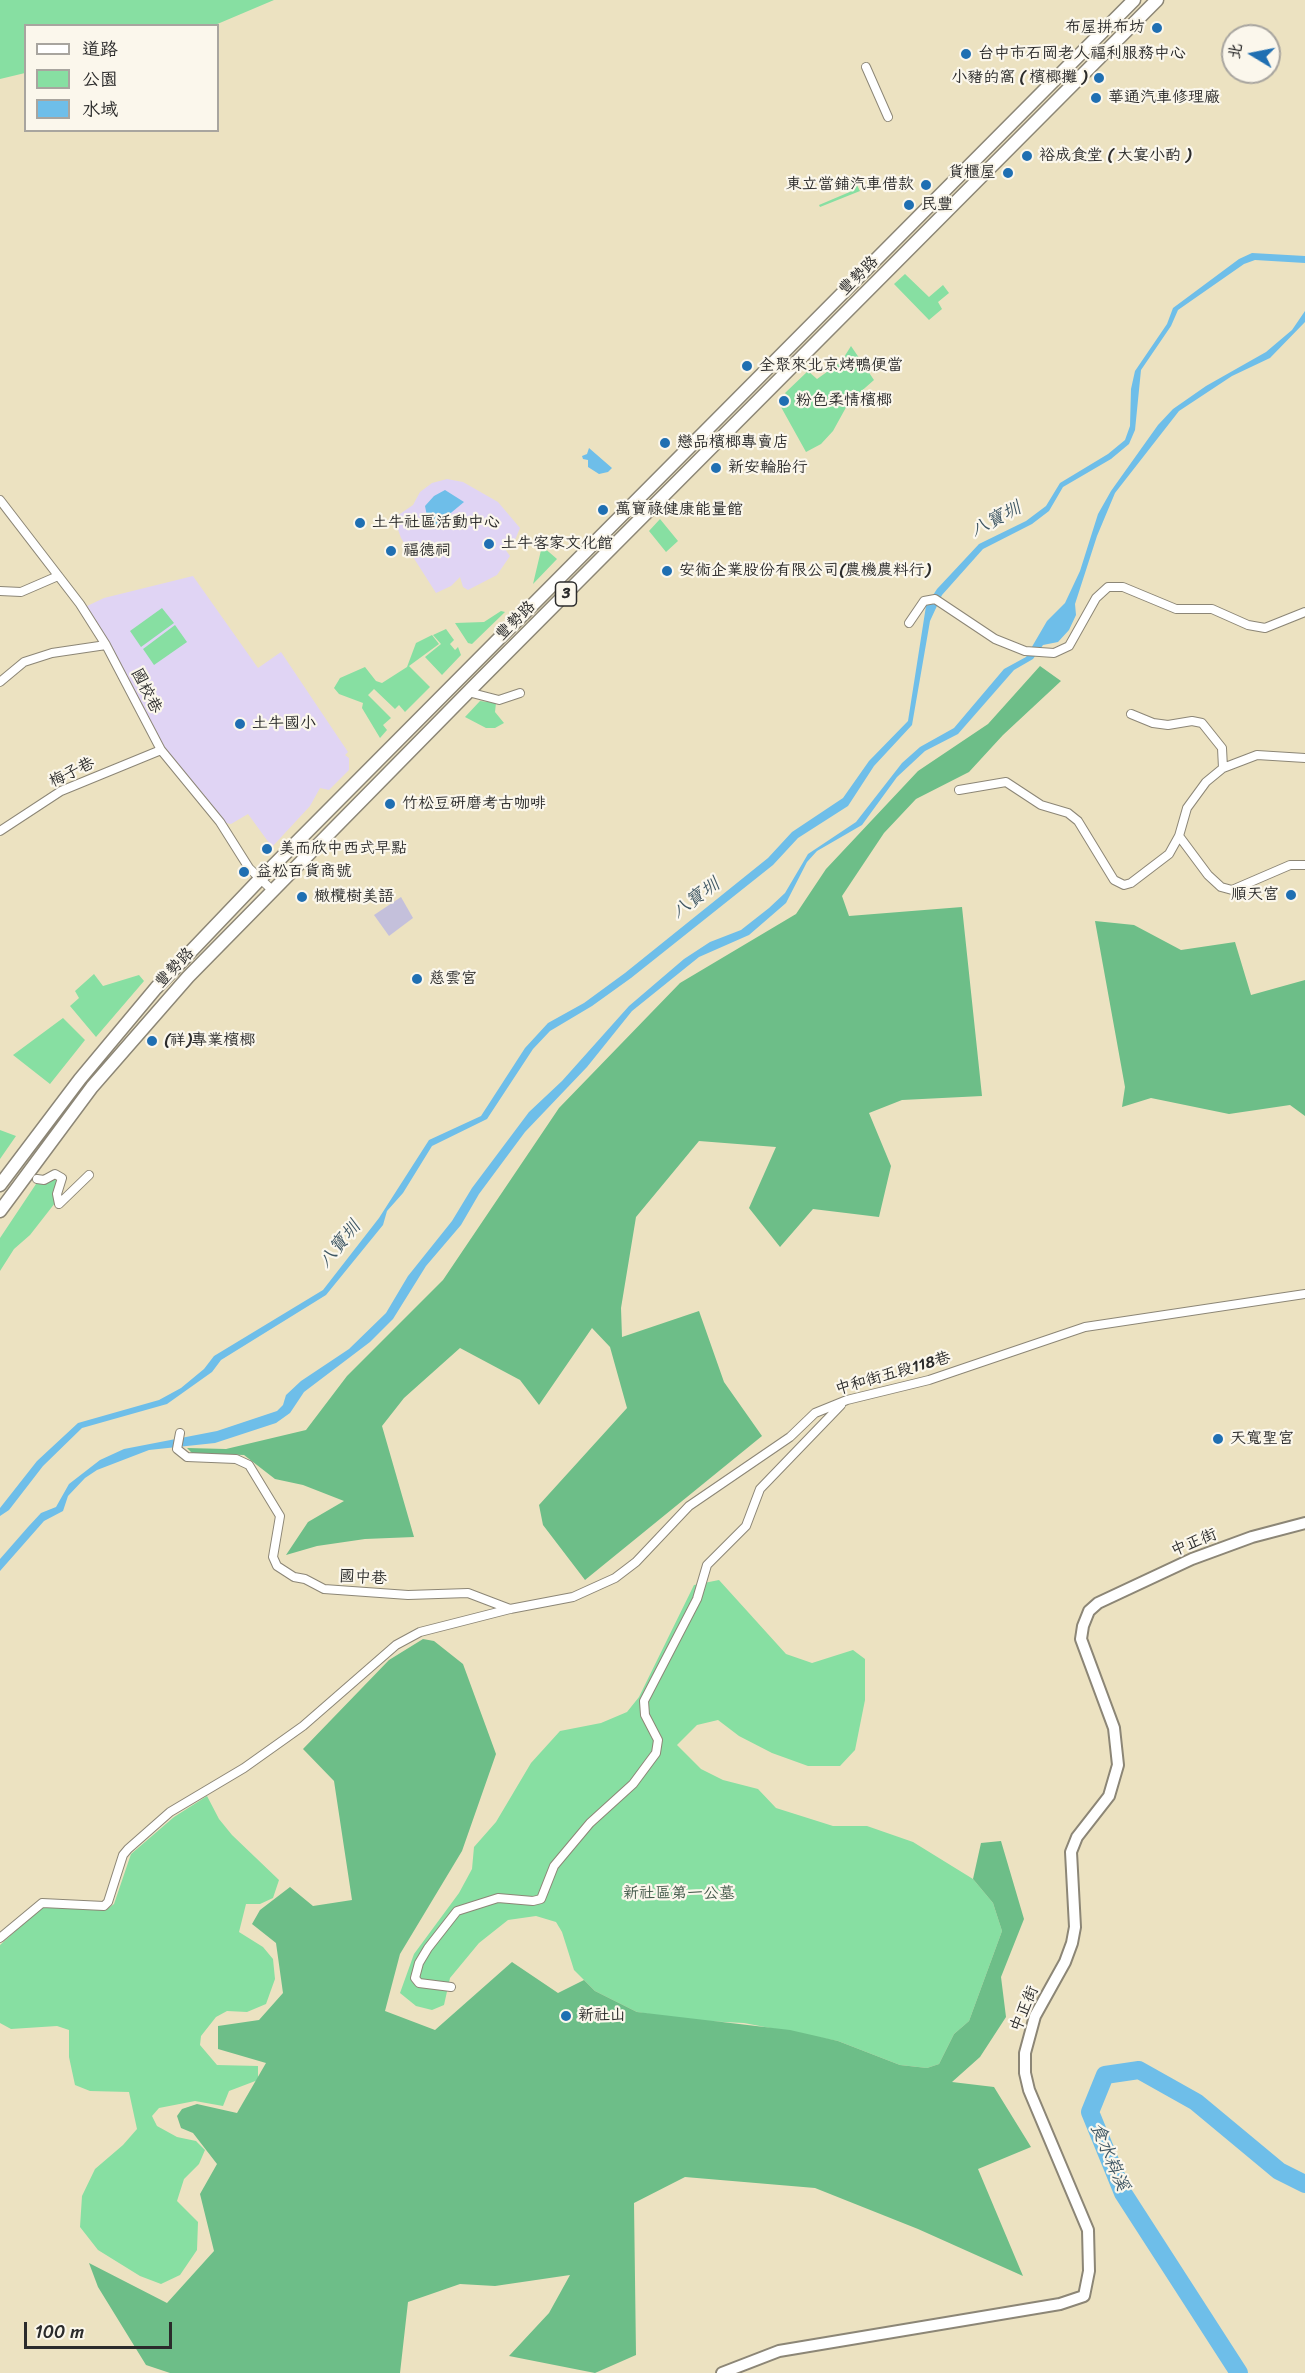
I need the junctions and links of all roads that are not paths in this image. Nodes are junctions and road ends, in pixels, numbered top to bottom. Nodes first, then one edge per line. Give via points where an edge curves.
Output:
1 (1134, 0) edge
2 (1157, 0) edge
3 (866, 67) dead end
4 (888, 117) dead end
5 (0, 500) edge
6 (58, 576) junction
7 (0, 591) edge
8 (1305, 612) edge
9 (909, 623) dead end
10 (106, 645) junction
11 (0, 682) edge
12 (468, 692) junction
13 (519, 693) dead end
14 (1131, 714) dead end
15 (161, 750) junction
16 (1305, 758) edge
17 (1223, 768) junction
18 (959, 790) dead end
19 (0, 831) edge
20 (1179, 836) junction
21 (1305, 865) edge
22 (260, 879) junction
23 (272, 890) junction
24 (89, 1175) dead end
25 (37, 1179) dead end
26 (0, 1185) edge
27 (0, 1211) edge
28 (1305, 1294) edge
29 (847, 1400) junction
30 (180, 1433) dead end
31 (1305, 1523) edge
32 (510, 1609) junction
33 (0, 1938) edge
34 (451, 1988) dead end
35 (722, 2373) edge

1 - 22 main road, 豐勢路 / 3
2 - 12 main road, 豐勢路 / 3
3 - 4 street
5 - 6 street, 國校巷
6 - 7 street via 21,592
6 - 10 street, 國校巷
8 - 9 street via 1265,628 1212,609 1176,609 1123,587 1108,587 1096,598 1069,646 1054,653 1025,651 995,639 934,599 924,601
10 - 11 street via 52,653 24,662
10 - 15 street, 國校巷
12 - 13 street via 499,700
12 - 23 main road, 豐勢路 / 3
14 - 17 street via 1168,725 1202,723 1222,748
15 - 19 street, 梅子巷 via 61,791
15 - 22 street, 國校巷
16 - 17 street via 1257,754
17 - 20 street via 1206,782 1187,808
18 - 20 street via 1006,782 1041,805 1068,813 1078,821 1117,884 1131,883 1168,854
20 - 21 street via 1208,875 1232,890 1290,865
22 - 23 street, 國校巷
22 - 26 main road, 豐勢路 / 3 via 148,997 80,1078
23 - 27 main road, 豐勢路 / 3 via 128,1044 48,1143
24 - 25 street via 58,1204 62,1178 55,1174
28 - 29 street, 中和街五段118巷 via 1085,1327 929,1380
29 - 32 street, 中和街五段118巷 via 815,1413 790,1437 689,1506 636,1562 615,1578 573,1597
29 - 34 street via 760,1489 746,1526 707,1565 697,1599 644,1701 645,1715 658,1740 656,1753 633,1785 590,1823 554,1866 541,1899 498,1898 457,1911 428,1948 415,1978 419,1983
30 - 32 street, 國中巷 via 177,1449 187,1457 236,1459 249,1465 280,1516 273,1557 277,1566 294,1577 324,1589 408,1595 468,1593
31 - 35 street, 中正街 via 1252,1536 1192,1559 1098,1603 1089,1611 1083,1626 1081,1639 1114,1728 1119,1765 1109,1796 1077,1837 1071,1852 1075,1927 1072,1943 1035,2016 1025,2054 1029,2090 1088,2230 1089,2271 1084,2296 1060,2304 779,2351
32 - 33 street, 中和街五段118巷 via 420,1632 396,1644 303,1726 244,1768 170,1812 128,1849 104,1905 46,1902 34,1907

